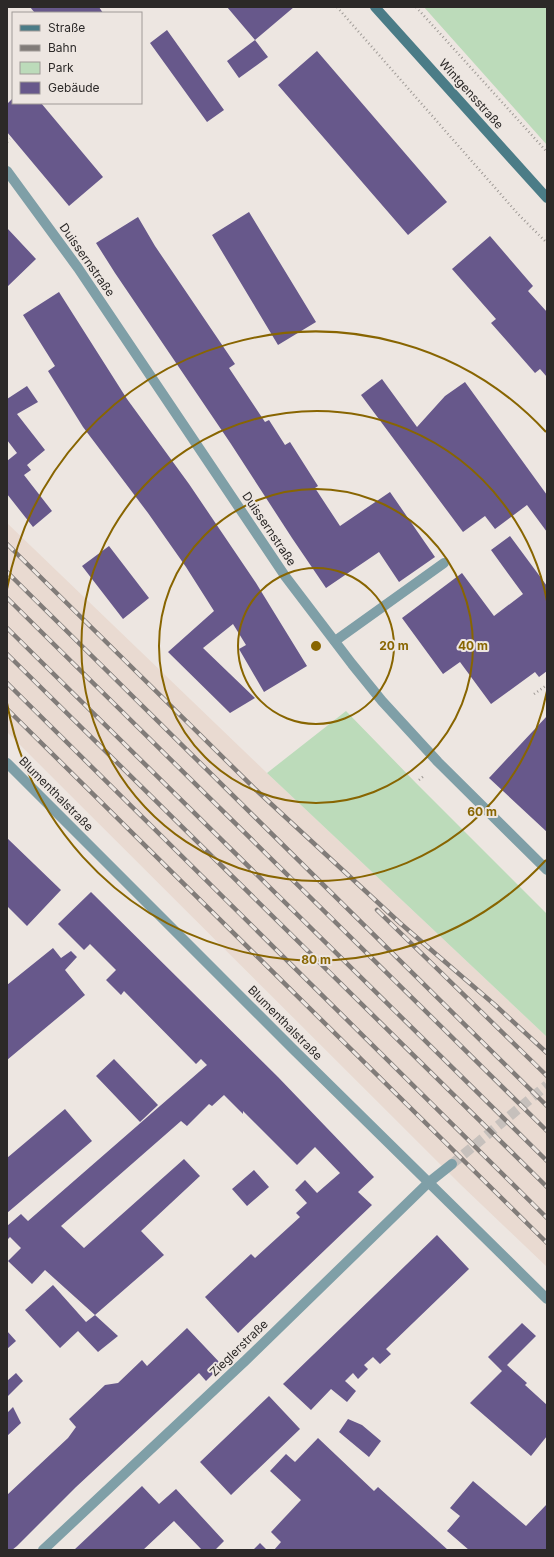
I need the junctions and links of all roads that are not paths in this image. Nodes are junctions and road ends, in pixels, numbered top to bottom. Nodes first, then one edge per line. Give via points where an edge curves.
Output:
1 (375, 7) edge
2 (9, 177) edge
3 (547, 198) edge
4 (444, 563) dead end
5 (335, 641) junction
6 (7, 763) edge
7 (547, 870) edge
8 (452, 1164) tunnel mouth
9 (428, 1183) junction
10 (547, 1299) edge
11 (43, 1550) edge

1 - 3 main road, Wintgensstraße
2 - 5 street, Duissernstraße via 78,268 284,576
4 - 5 street
5 - 7 street, Duissernstraße via 382,701 438,762
6 - 9 street, Blumenthalstraße
8 - 9 street, Zieglerstraße
9 - 10 street, Blumenthalstraße
9 - 11 street, Zieglerstraße via 246,1360

